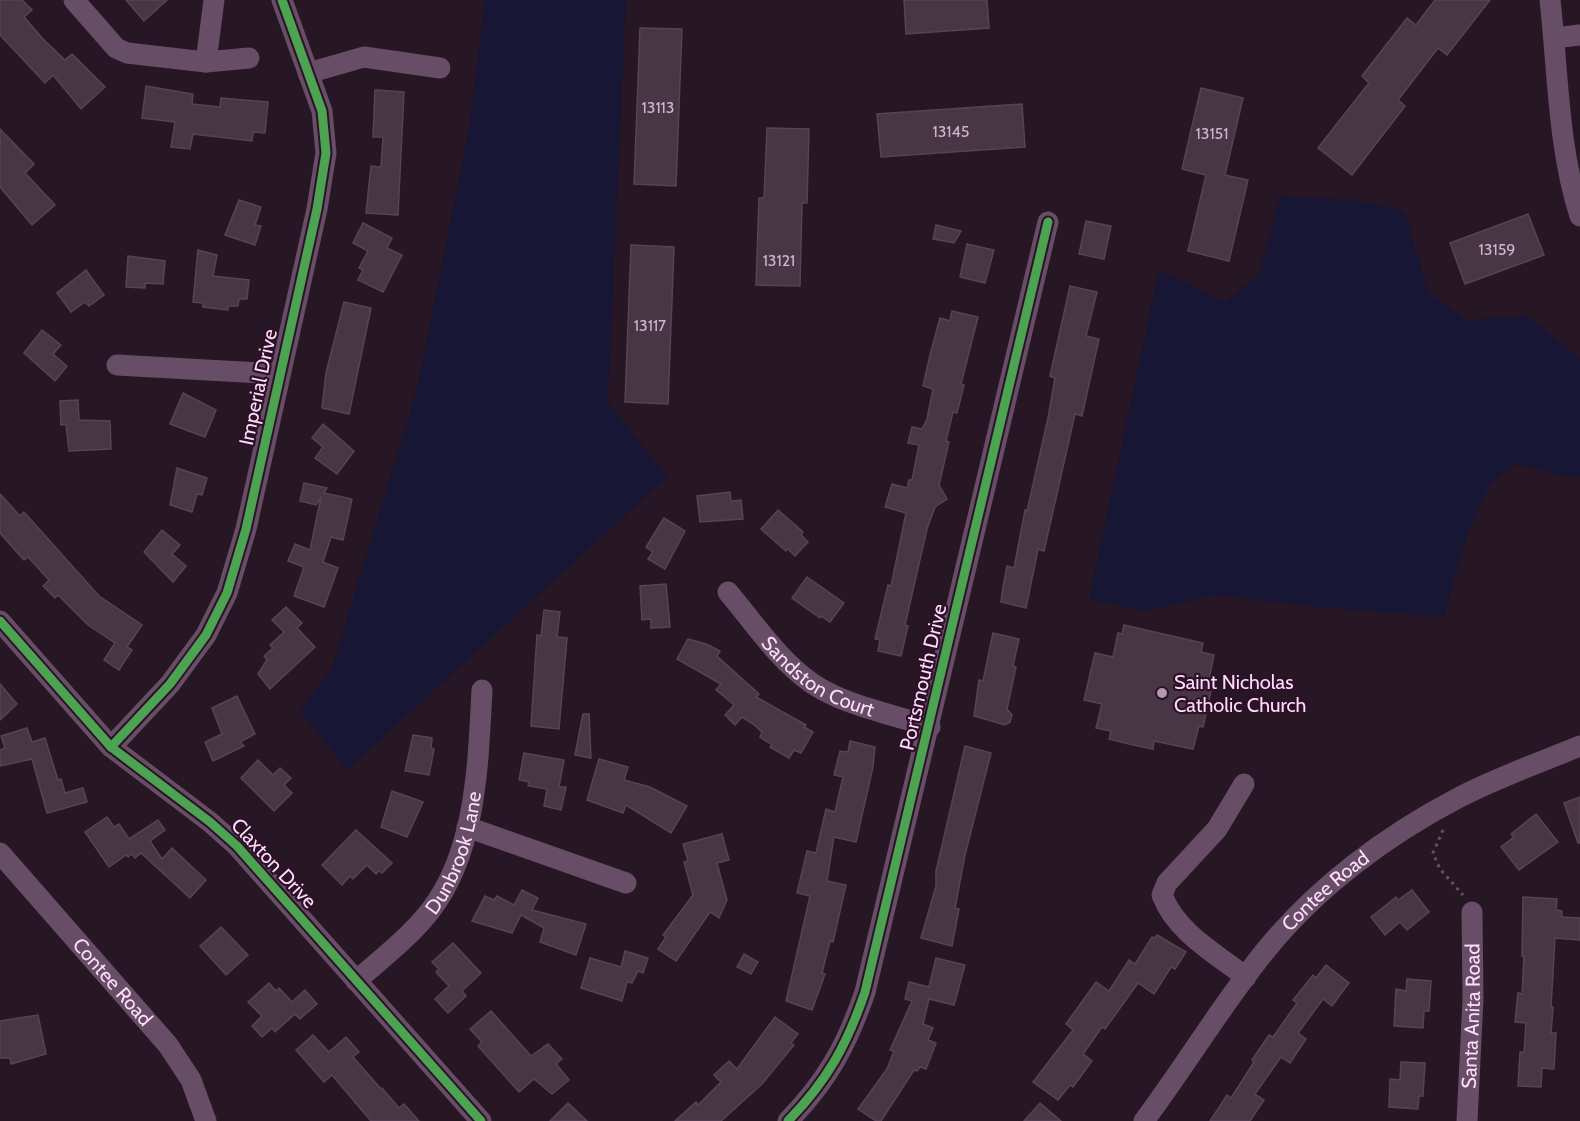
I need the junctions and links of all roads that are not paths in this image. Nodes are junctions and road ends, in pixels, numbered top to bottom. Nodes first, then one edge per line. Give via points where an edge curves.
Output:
1 (74, 0) edge
2 (214, 0) edge
3 (282, 0) edge
4 (1550, 0) edge
5 (1580, 35) edge
6 (1554, 38) junction
7 (249, 58) dead end
8 (206, 62) junction
9 (440, 68) dead end
10 (308, 73) junction
11 (1580, 216) edge
12 (1048, 222) dead end
13 (117, 365) dead end
14 (279, 374) junction
15 (728, 592) dead end
16 (0, 621) edge
17 (482, 690) dead end
18 (930, 727) junction
19 (1580, 746) edge
20 (111, 747) junction
21 (1244, 784) dead end
22 (467, 827) junction
23 (0, 853) edge
24 (626, 883) dead end
25 (1472, 912) road end
26 (1246, 977) junction
27 (356, 981) junction
28 (206, 1121) edge
29 (481, 1121) edge
30 (788, 1121) edge
31 (1144, 1121) edge
32 (1467, 1121) edge

1 - 8 street via 116,48 128,53
2 - 8 street
3 - 10 street, Imperial Drive
4 - 6 street
5 - 6 street
6 - 11 street via 1570,177
7 - 8 street
9 - 10 street via 364,57
10 - 14 street, Imperial Drive via 322,111 326,153
12 - 18 street, Portsmouth Drive
13 - 14 street
14 - 20 street, Imperial Drive via 227,593 192,657
15 - 18 street, Sandston Court via 785,659 813,684 840,698
16 - 20 street, Claxton Drive
17 - 22 street, Dunbrook Lane
18 - 30 street, Portsmouth Drive via 855,1020 836,1062
19 - 26 street, Contee Road via 1460,797 1372,853 1306,907
20 - 27 street, Claxton Drive via 237,846
21 - 26 street via 1217,829 1167,883 1162,895 1168,910 1192,936
22 - 24 street
22 - 27 street, Dunbrook Lane via 451,875 431,910
23 - 28 street, Contee Road via 168,1045 191,1080
25 - 32 street, Santa Anita Road via 1473,999
26 - 31 street, Contee Road
27 - 29 street, Claxton Drive

